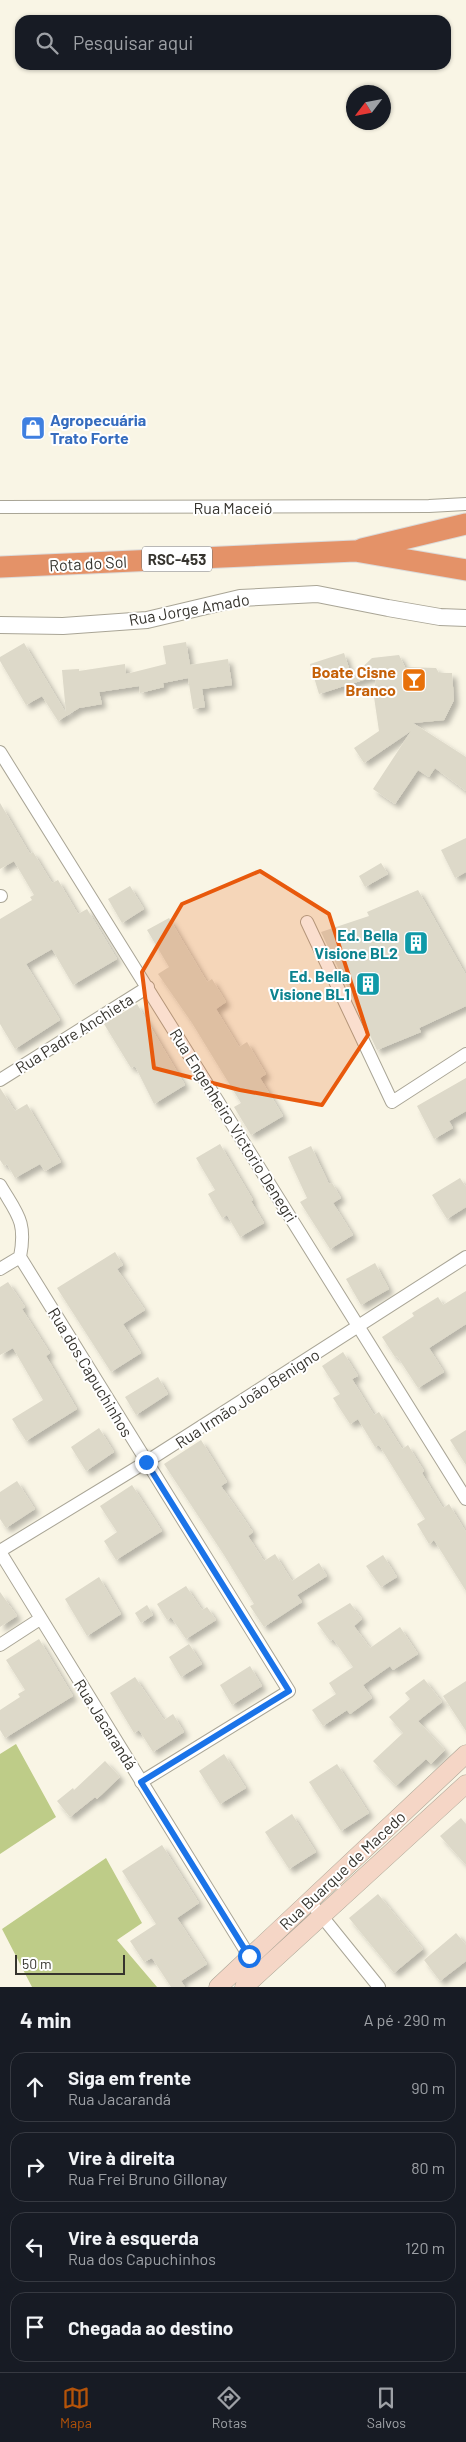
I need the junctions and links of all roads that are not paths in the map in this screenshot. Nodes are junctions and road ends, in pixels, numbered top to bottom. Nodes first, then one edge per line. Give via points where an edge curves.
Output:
1 (466, 504) edge
2 (0, 507) edge
3 (466, 524) edge
4 (355, 551) junction
5 (0, 567) edge
6 (466, 570) edge
7 (466, 618) edge
8 (0, 625) edge
9 (0, 752) edge
10 (307, 922) dead end
11 (148, 986) junction
12 (466, 1054) edge
13 (0, 1080) edge
14 (0, 1185) edge
15 (20, 1257) junction
16 (466, 1257) edge
17 (0, 1269) edge
18 (359, 1326) junction
19 (146, 1462) junction
20 (466, 1499) edge
21 (0, 1552) edge
22 (40, 1619) junction
23 (0, 1646) edge
24 (466, 1754) edge
25 (141, 1782) junction
26 (466, 1784) edge
27 (308, 1900) junction
28 (322, 1916) junction
29 (249, 1956) junction
30 (262, 1971) junction
31 (223, 1986) edge
32 (244, 1987) edge
33 (379, 1987) edge

1 - 2 street, Rua Maceió
3 - 4 highway, Rota do Sol / RSC-453
4 - 5 highway, Rota do Sol / RSC-453
4 - 6 highway, Rota do Sol / RSC-453
7 - 8 street, Rua Jorge Amado via 396,610 317,594 240,598 147,620 63,626
9 - 11 street, Rua Engenheiro Victorio Denegri
10 - 12 street via 392,1102
11 - 13 street, Rua Padre Anchieta
11 - 18 street, Rua Engenheiro Victorio Denegri
14 - 15 street via 21,1221 24,1237
15 - 17 street
15 - 19 street, Rua dos Capuchinhos
16 - 18 street, Rua Irmão João Benigno
18 - 19 street, Rua Irmão João Benigno
18 - 20 street, Rua Engenheiro Victorio Denegri
19 - 21 street, Rua Irmão João Benigno
19 - 25 street, Rua dos Capuchinhos via 289,1691
21 - 22 street, Rua Jacarandá
22 - 23 street
22 - 25 street, Rua Jacarandá
24 - 27 main road, Rua Buarque de Macedo
25 - 29 street, Rua Jacarandá
26 - 28 main road, Rua Buarque de Macedo
27 - 28 street
27 - 29 main road, Rua Buarque de Macedo
28 - 30 main road, Rua Buarque de Macedo
28 - 33 street
29 - 30 street, Rua Jacarandá
29 - 31 main road, Rua Buarque de Macedo
30 - 32 main road, Rua Buarque de Macedo

